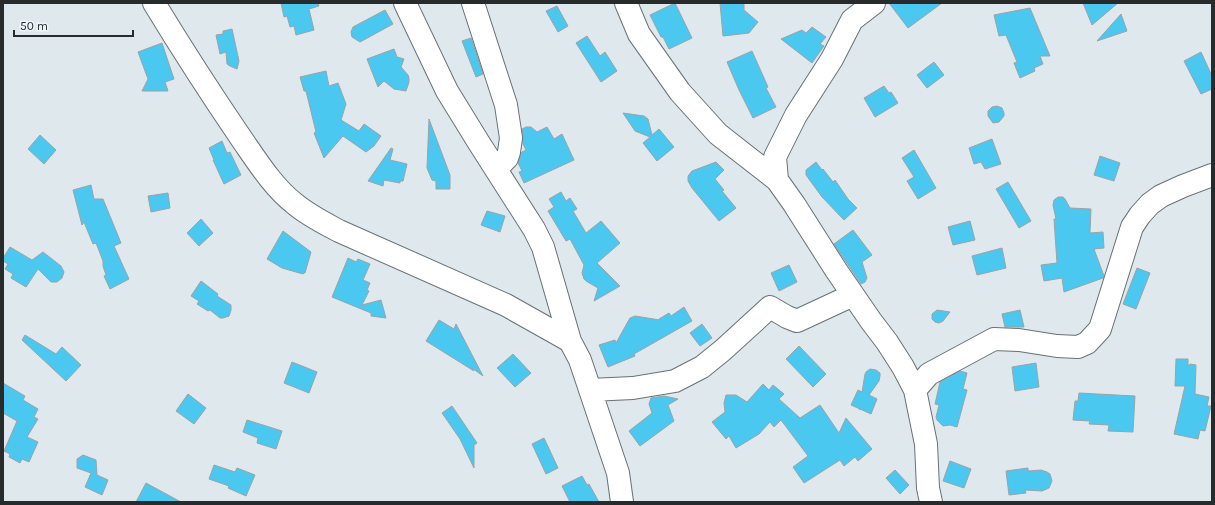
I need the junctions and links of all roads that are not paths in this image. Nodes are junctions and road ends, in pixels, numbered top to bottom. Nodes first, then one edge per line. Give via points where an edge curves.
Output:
1 (154, 3) edge
2 (405, 3) edge
3 (473, 3) edge
4 (626, 3) edge
5 (874, 3) edge
6 (496, 169) junction
7 (1212, 175) edge
8 (777, 180) junction
9 (853, 295) junction
10 (570, 341) junction
11 (590, 390) junction
12 (915, 390) junction
13 (622, 502) edge
14 (931, 502) edge

1 - 10 street via 255,158 294,204 339,231 506,305
2 - 6 street via 447,91
3 - 6 street via 506,105 511,138 507,158
4 - 8 street via 639,34 680,92 718,134
5 - 8 street via 852,20 832,59 796,115 775,157
6 - 10 street via 543,247
7 - 12 street via 1161,196 1140,215 1132,227 1100,329 1087,343 1078,347 1019,340 994,340 929,374
8 - 9 street
9 - 11 street via 797,321 770,307 702,367 675,381 633,388
9 - 12 street via 887,342
10 - 11 street via 580,360
11 - 13 street via 618,473
12 - 14 street via 926,444

